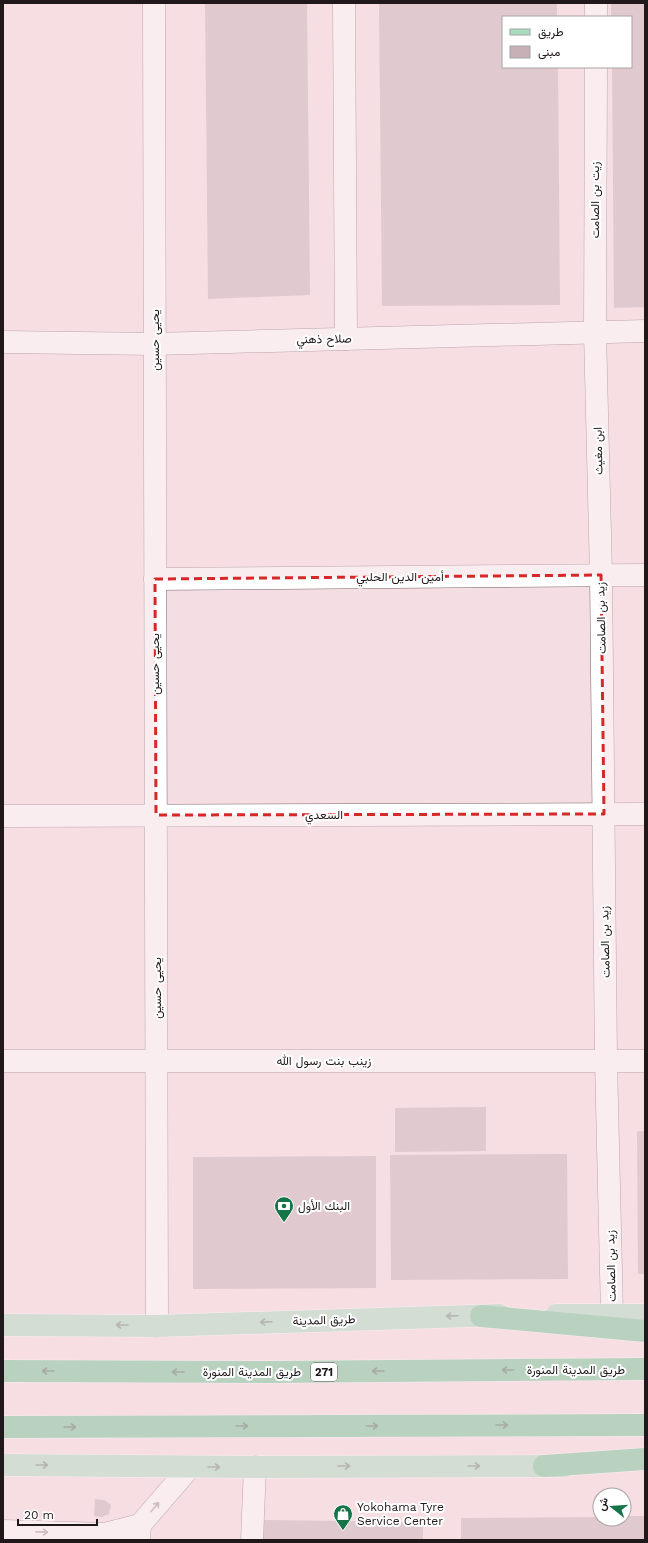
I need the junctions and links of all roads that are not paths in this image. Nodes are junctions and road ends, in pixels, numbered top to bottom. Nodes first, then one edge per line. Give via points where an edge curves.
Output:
1 (154, 3) edge
2 (344, 3) edge
3 (596, 3) edge
4 (596, 16) edge
5 (596, 68) edge
6 (645, 331) edge
7 (595, 332) junction
8 (346, 339) junction
9 (3, 342) edge
10 (155, 344) junction
11 (601, 572) junction
12 (645, 575) edge
13 (155, 579) junction
14 (604, 814) junction
15 (645, 814) edge
16 (156, 815) junction
17 (3, 816) edge
18 (3, 1061) edge
19 (157, 1061) junction
20 (606, 1061) junction
21 (645, 1061) edge
22 (612, 1314) junction
23 (645, 1315) edge
24 (481, 1316) junction
25 (3, 1325) edge
26 (157, 1326) junction
27 (645, 1331) edge
28 (645, 1370) edge
29 (3, 1371) edge
30 (645, 1425) edge
31 (3, 1427) edge
32 (645, 1459) edge
33 (3, 1465) edge
34 (645, 1465) edge
35 (190, 1466) junction
36 (544, 1466) junction
37 (255, 1467) junction
38 (3, 1531) edge
39 (140, 1532) edge
40 (102, 1537) edge
41 (252, 1540) edge

1 - 10 street, يحيى حسين
2 - 8 street
3 - 4 street
5 - 7 street, زيت بن الصامت
6 - 7 street, صلاح ذهني
7 - 8 street, صلاح ذهني
7 - 11 street, ابن مغيث
8 - 10 street, صلاح ذهني
9 - 10 street, صلاح ذهني
10 - 13 street, يحيى حسين
11 - 12 street, أمين الدين الحلبي
11 - 13 street, أمين الدين الحلبي
11 - 14 street, زيد بن الصامت
13 - 16 street, يحيى حسين
14 - 15 street, السعدي
14 - 16 street, السعدي
14 - 20 street, زيد بن الصامت
16 - 17 street, السعدي
16 - 19 street, يحيى حسين
18 - 19 street, زينب بنت رسول الله
19 - 20 street, زينب بنت رسول الله
19 - 26 street, يحيى حسين
20 - 21 street, زينب بنت رسول الله
20 - 22 street, زيد بن الصامت
22 - 23 main road, طريق المدينة
22 - 24 main road, طريق المدينة
24 -> 26 main road, طريق المدينة
24 - 27 highway
26 -> 25 main road, طريق المدينة
28 -> 29 highway, طريق المدينة المنورة / 271
31 -> 30 highway
32 - 36 highway
33 -> 35 main road
34 - 36 main road
35 -> 37 main road
39 -> 35 street
37 -> 36 main road
37 - 41 street
38 -> 40 street
39 - 40 street

